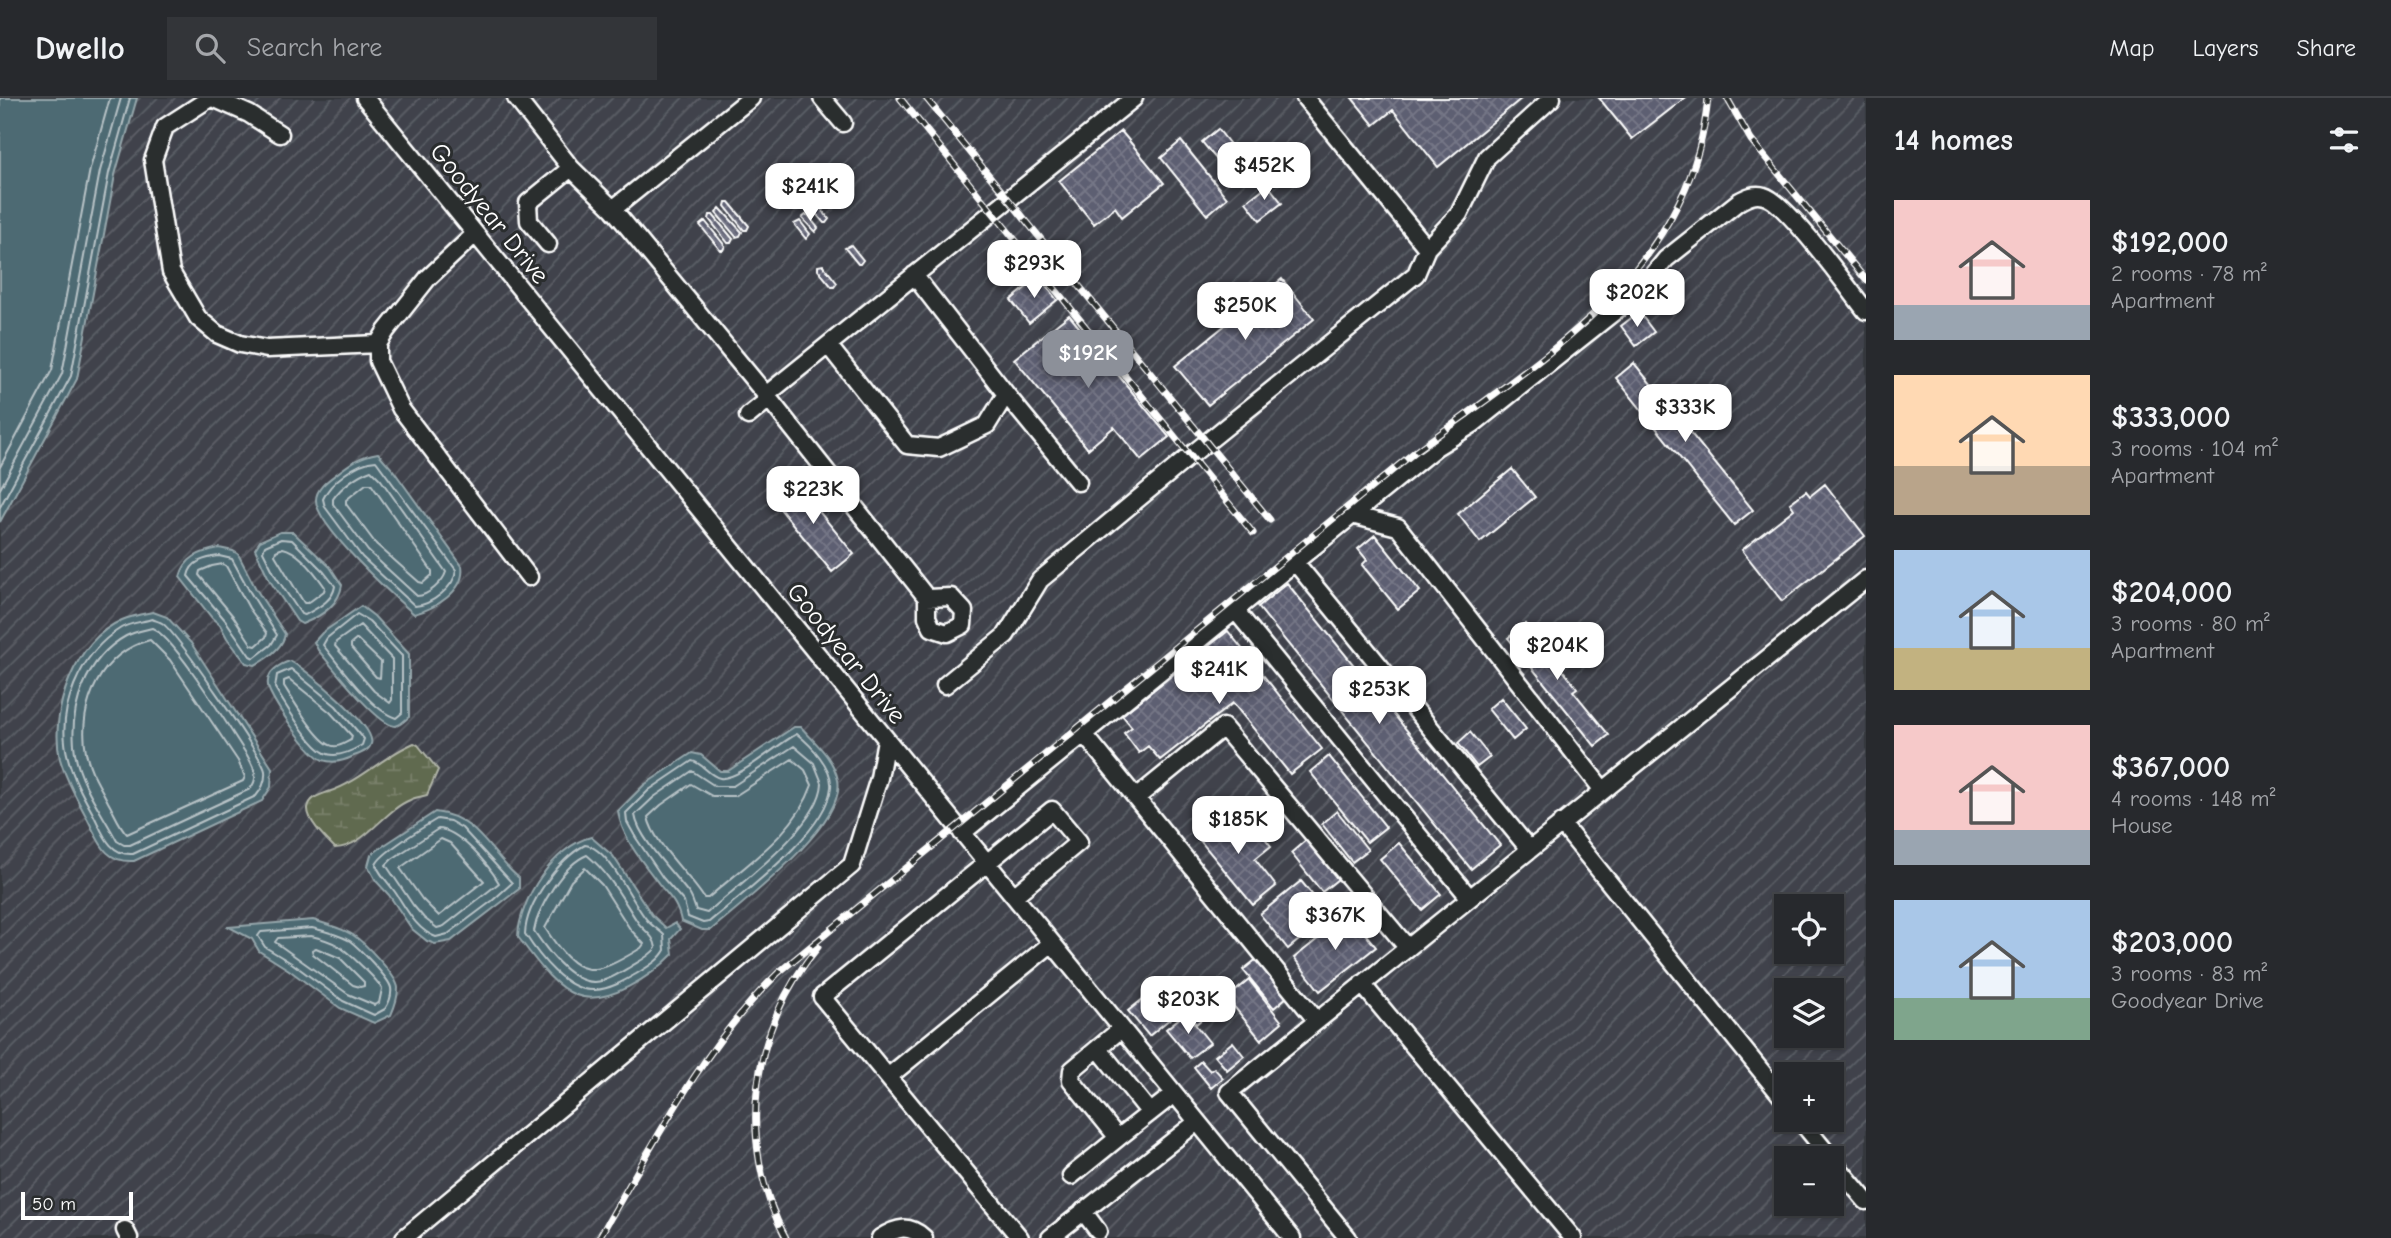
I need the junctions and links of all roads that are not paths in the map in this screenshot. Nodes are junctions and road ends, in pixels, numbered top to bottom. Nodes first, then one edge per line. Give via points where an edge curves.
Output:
1 (211, 98) edge
2 (366, 98) edge
3 (516, 98) edge
4 (751, 98) edge
5 (822, 98) edge
6 (1133, 98) edge
7 (1305, 98) edge
8 (1552, 98) edge
9 (843, 123) dead end
10 (280, 134) dead end
11 (571, 169) junction
12 (613, 209) junction
13 (475, 234) junction
14 (548, 244) dead end
15 (1427, 248) junction
16 (914, 275) junction
17 (1866, 311) edge
18 (378, 344) junction
19 (828, 345) junction
20 (1006, 394) junction
21 (766, 395) junction
22 (748, 416) dead end
23 (1078, 482) dead end
24 (1352, 515) junction
25 (1295, 562) junction
26 (528, 577) dead end
27 (1864, 584) edge
28 (927, 598) dead end
29 (1235, 610) junction
30 (945, 685) dead end
31 (1084, 734) junction
32 (886, 740) junction
33 (1602, 789) junction
34 (1136, 798) junction
35 (1561, 823) junction
36 (962, 833) junction
37 (1529, 849) junction
38 (988, 862) junction
39 (1015, 895) junction
40 (1469, 897) junction
41 (1052, 943) junction
42 (1407, 947) junction
43 (1362, 984) junction
44 (1317, 1021) junction
45 (1121, 1029) junction
46 (1098, 1048) junction
47 (888, 1076) junction
48 (1774, 1087) edge
49 (1174, 1094) junction
50 (1150, 1113) junction
51 (1197, 1122) junction
52 (1810, 1132) edge
53 (1118, 1138) junction
54 (1821, 1146) edge
55 (1844, 1174) edge
56 (1071, 1176) dead end
57 (1866, 1202) edge
58 (1083, 1211) junction
59 (1098, 1231) dead end
60 (404, 1238) edge
61 (880, 1238) edge
62 (924, 1238) edge
63 (1020, 1238) edge
64 (1050, 1238) edge
65 (1292, 1238) edge
66 (1348, 1238) edge
67 (1573, 1238) edge

1 - 10 street
1 - 18 street via 165,127 153,160 171,272 198,318 217,334 267,349
2 - 13 street, Goodyear Drive
3 - 11 street
4 - 12 street
5 - 9 street
6 - 16 street
7 - 15 street
8 - 15 street via 1486,157 1460,214
11 - 12 street
11 - 14 street via 528,203 529,221
12 - 21 street
13 - 18 street via 428,278
13 - 32 street, Goodyear Drive
15 - 30 street via 1416,274 1040,580 1006,635
16 - 19 street
16 - 20 street
17 - 24 street via 1782,205 1762,195 1750,196 1666,259 1639,292
18 - 26 street via 378,360 401,409
19 - 20 street via 908,445 939,448 987,425
19 - 21 street
20 - 23 street
21 - 22 street via 764,403
21 - 28 street
24 - 25 street
24 - 33 street via 1398,527
25 - 29 street
25 - 37 street
27 - 33 street
29 - 31 street
29 - 40 street
31 - 34 street
31 - 36 street
32 - 36 street, Goodyear Drive
32 - 60 street via 852,865
33 - 35 street
34 - 42 street via 1223,727
34 - 44 street
35 - 37 street
35 - 48 street
36 - 38 street, Goodyear Drive
37 - 40 street
38 - 39 street, Goodyear Drive
38 - 39 street via 1052,810 1079,842
38 - 47 street via 822,997
39 - 41 street, Goodyear Drive
40 - 42 street
41 - 45 street, Goodyear Drive
41 - 47 street
42 - 43 street
43 - 44 street
43 - 67 street
44 - 66 street via 1229,1092
45 - 46 street
45 - 49 street, Goodyear Drive
46 - 50 street
46 - 53 street via 1072,1070 1072,1080
47 - 63 street
49 - 50 street
49 - 51 street, Goodyear Drive
50 - 53 street
51 - 58 street
51 - 65 street, Goodyear Drive
52 - 54 street
53 - 56 street
55 - 57 street
58 - 59 street
58 - 64 street
61 - 62 street via 897,1228 910,1228

